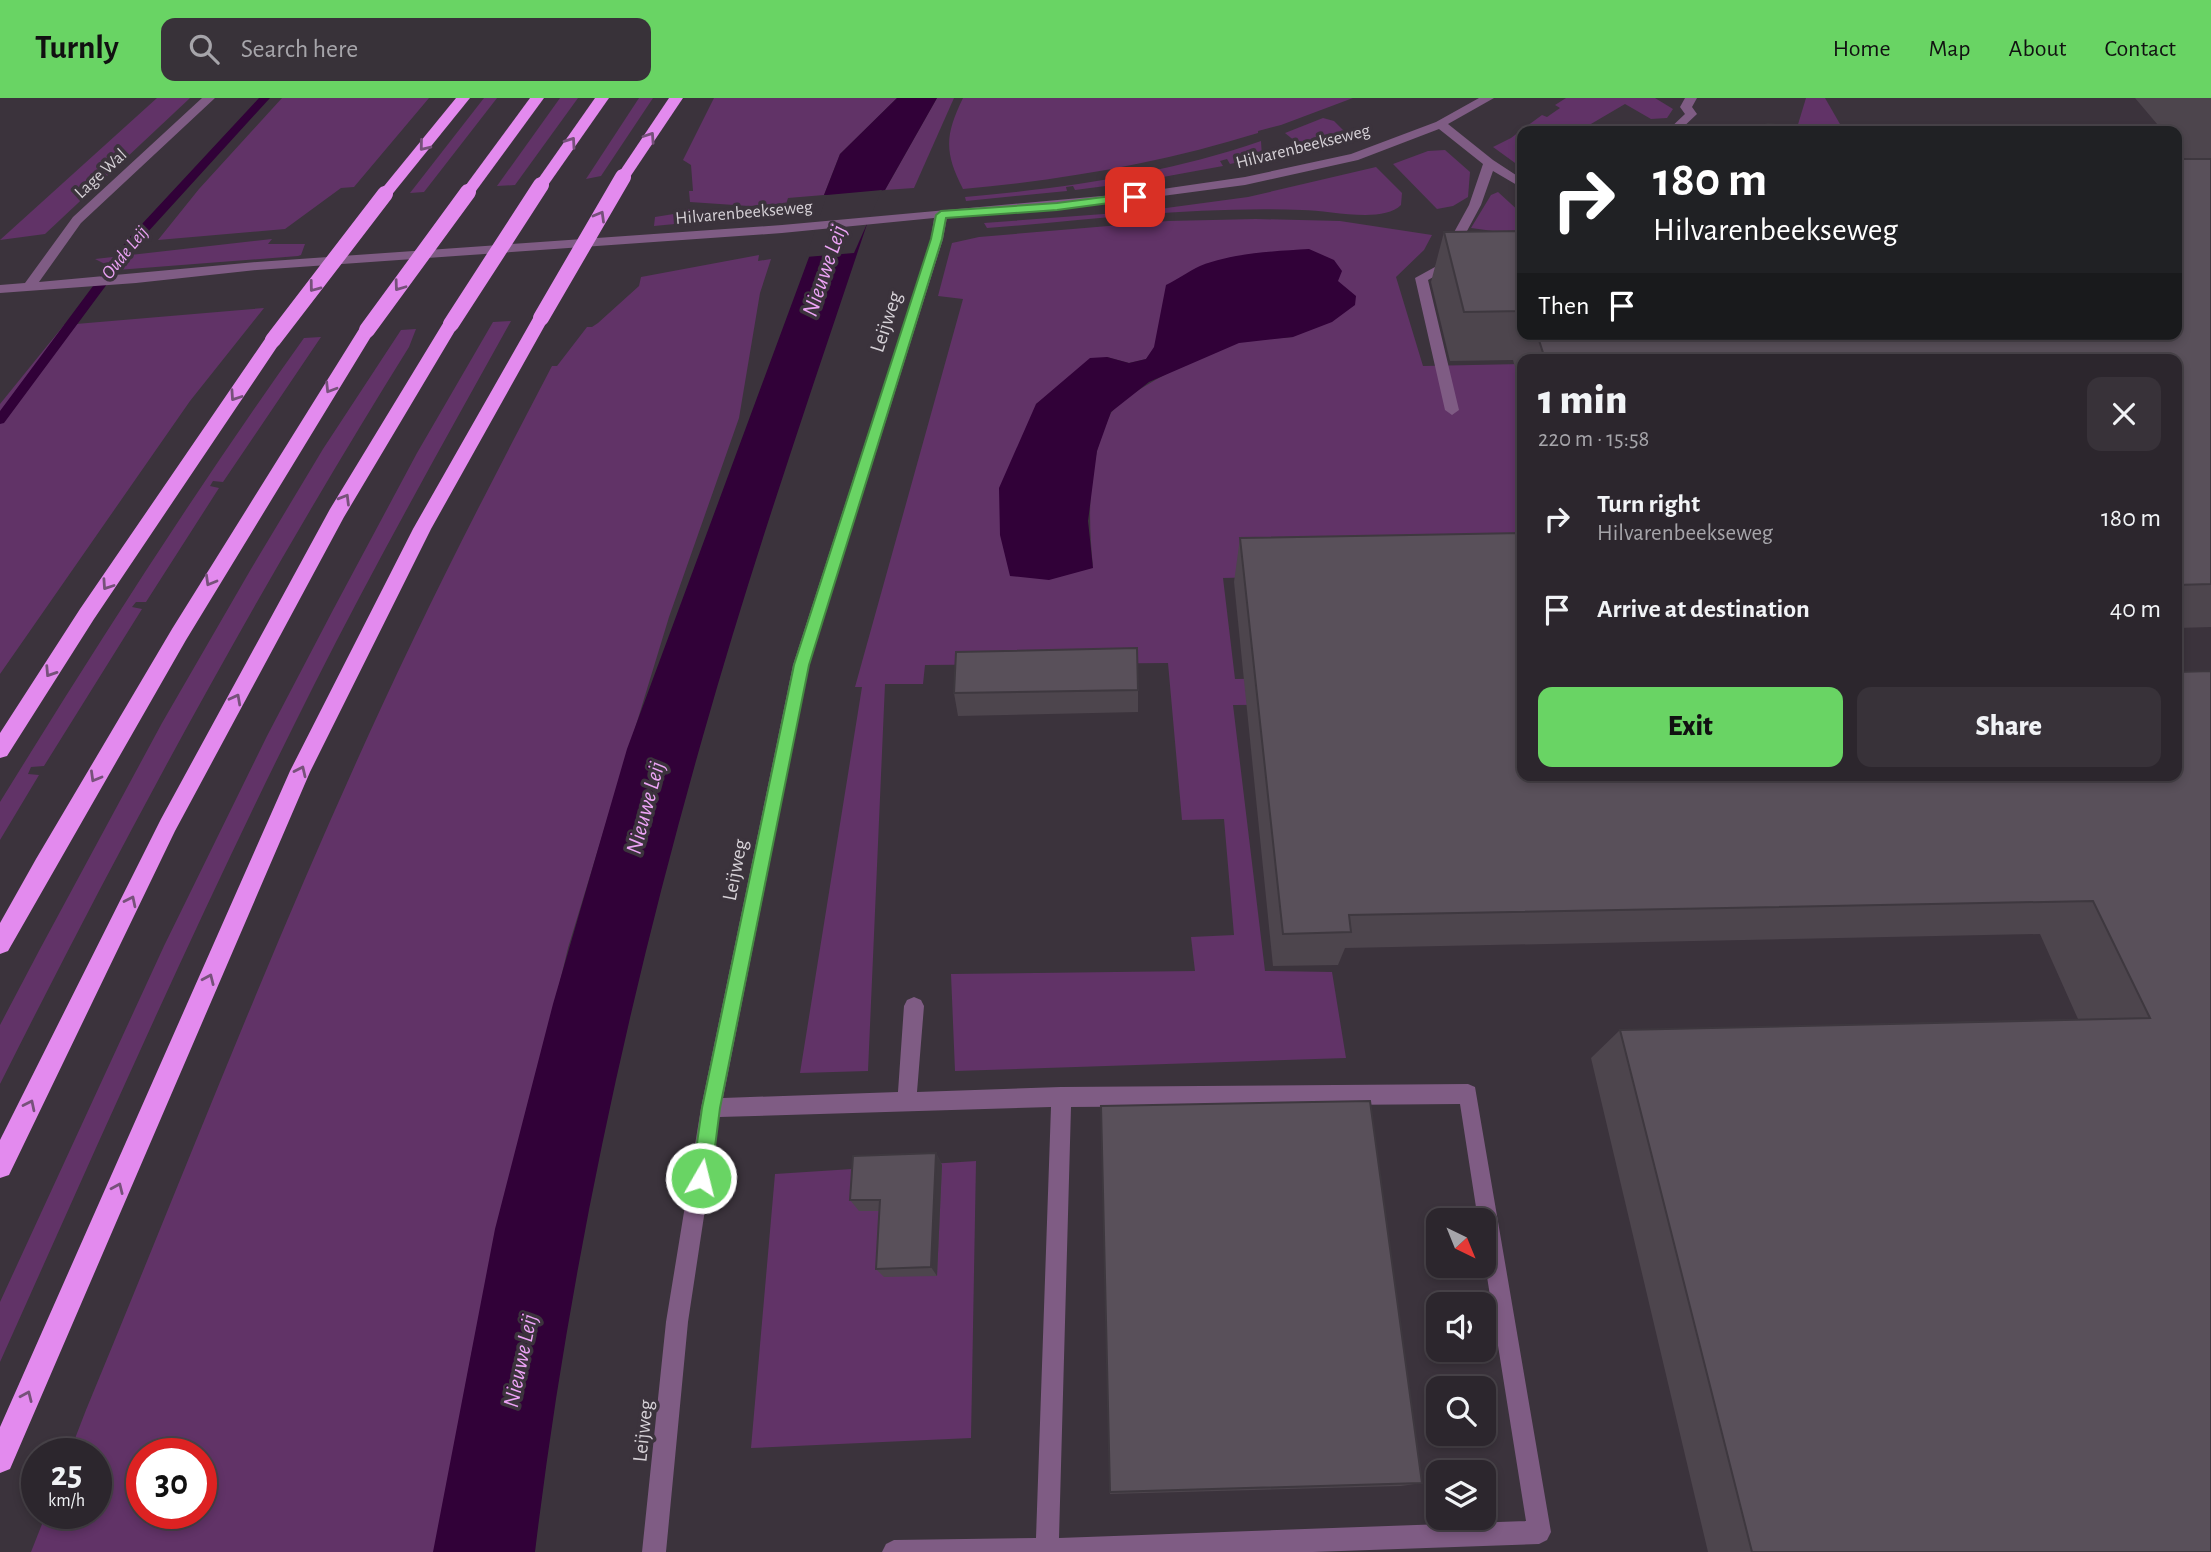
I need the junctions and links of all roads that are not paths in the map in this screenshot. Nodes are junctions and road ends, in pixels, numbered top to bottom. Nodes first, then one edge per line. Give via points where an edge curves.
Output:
1 (209, 98) edge
2 (463, 98) edge
3 (537, 98) edge
4 (603, 98) edge
5 (676, 98) edge
6 (1488, 98) edge
7 (1691, 98) edge
8 (1440, 124) junction
9 (1678, 126) edge
10 (1489, 163) junction
11 (1517, 181) edge
12 (941, 215) junction
13 (1459, 268) edge
14 (1440, 270) junction
15 (29, 287) junction
16 (0, 289) edge
17 (1452, 410) dead end
18 (0, 750) edge
19 (0, 944) edge
20 (914, 1006) dead end
21 (1061, 1097) junction
22 (907, 1100) junction
23 (711, 1108) junction
24 (0, 1166) edge
25 (0, 1459) edge
26 (1047, 1550) edge
27 (654, 1552) edge
28 (894, 1552) edge

1 - 15 street, Lage Wal via 77,220
2 -> 18 highway, bridge via 273,340
3 -> 19 highway, bridge via 367,330 227,550
24 -> 4 highway, bridge via 175,813 336,514 452,324
25 -> 5 highway, bridge via 300,771 422,530 541,317 623,177
6 - 8 street, Hilvarenbeekseweg
7 - 9 street via 1686,107 1691,114
8 - 10 street
8 - 12 street, Hilvarenbeekseweg via 1354,157 1245,181 1057,206
10 - 11 street
10 - 14 street via 1484,188
12 - 15 street, Hilvarenbeekseweg via 257,265
12 - 23 street, Leijweg via 801,665
13 - 14 street
14 - 17 street via 1421,278
15 - 16 street, Hilvarenbeekseweg
20 - 22 street
21 - 22 street
21 - 26 street
21 - 26 street via 1468,1094 1539,1532
22 - 23 street
23 - 27 street, Leijweg via 677,1322
26 - 28 street

